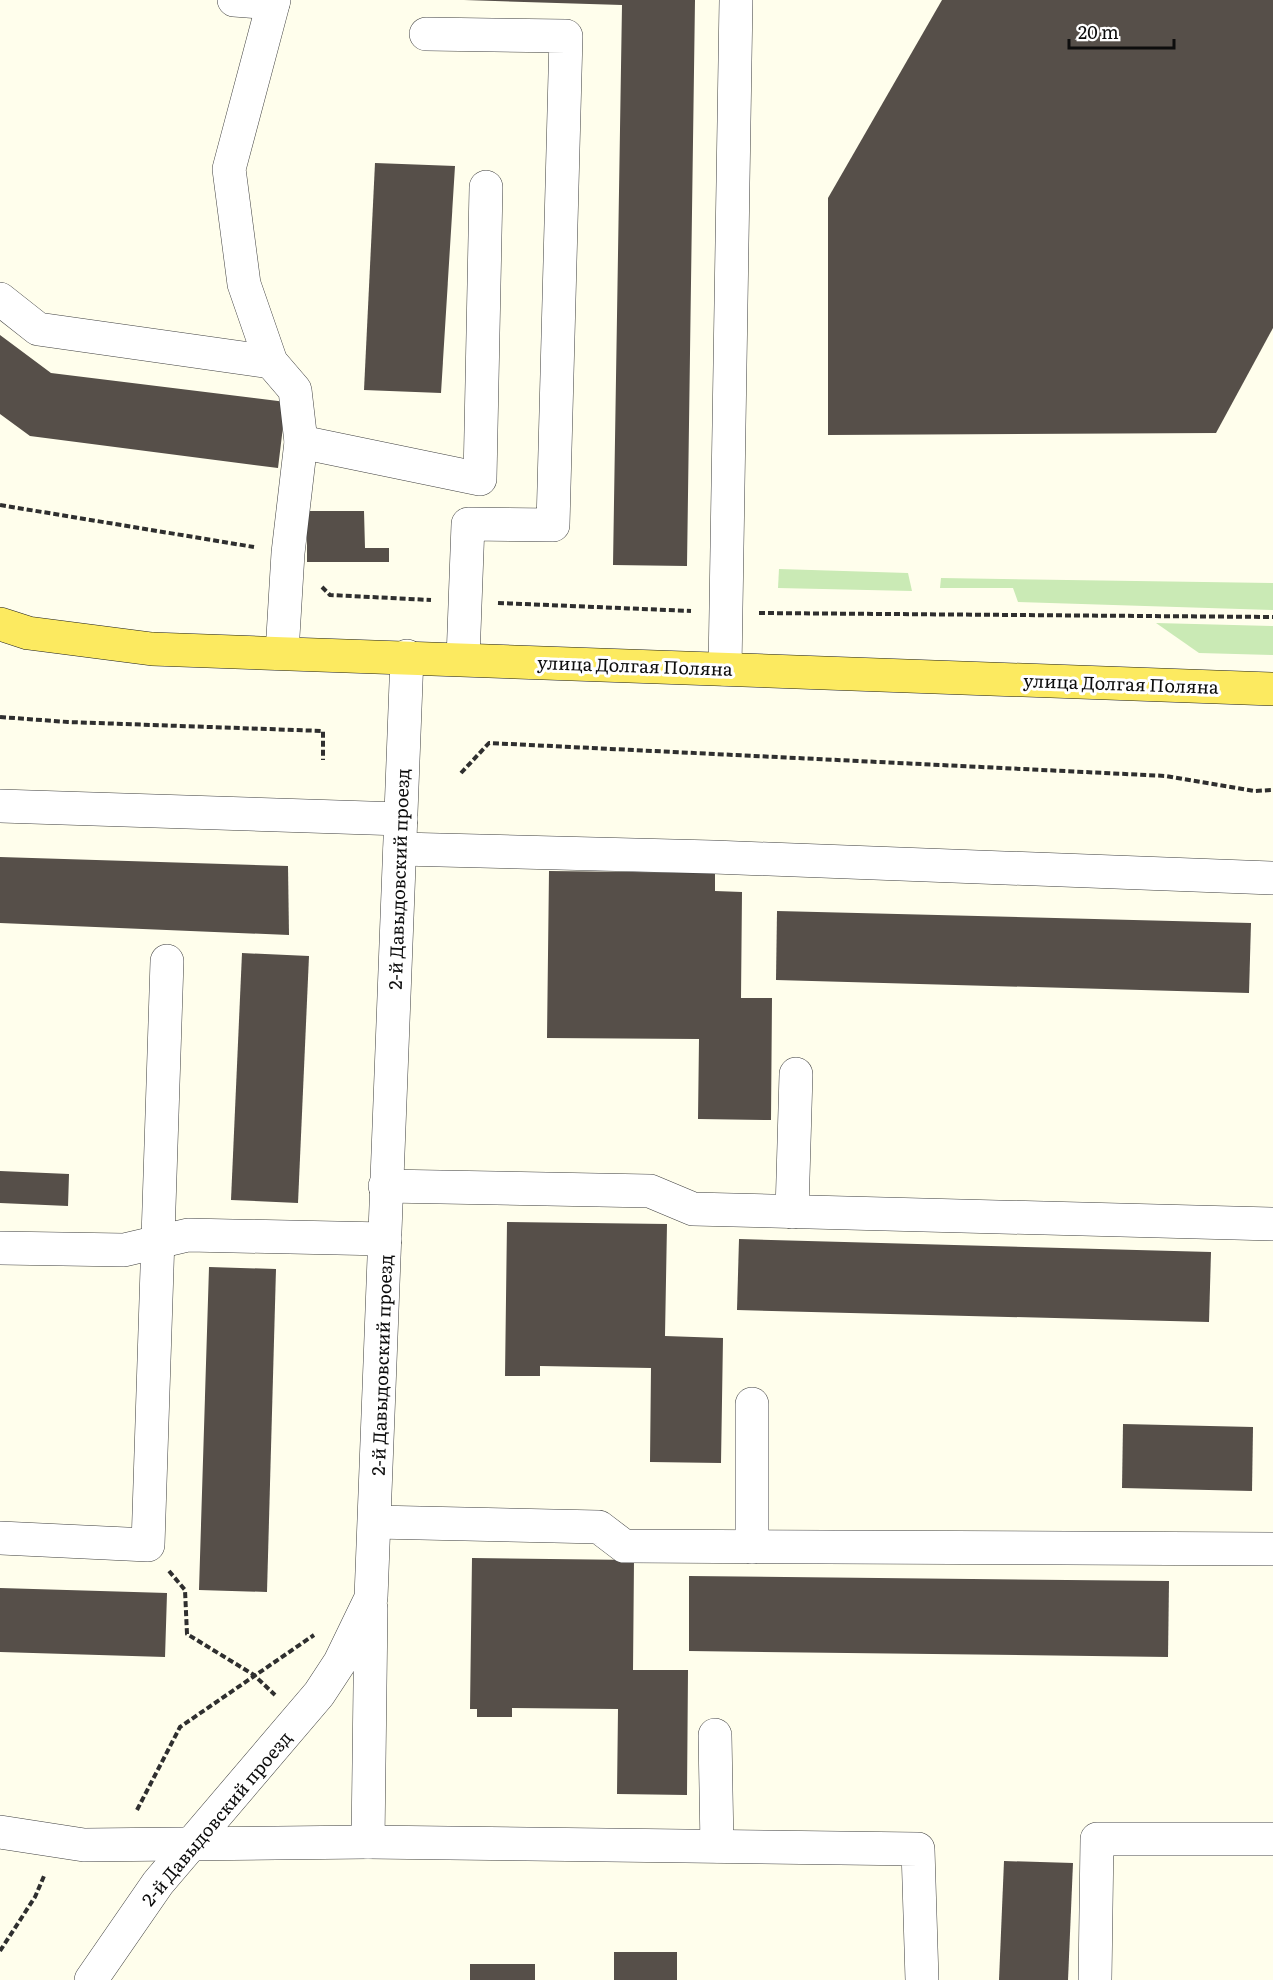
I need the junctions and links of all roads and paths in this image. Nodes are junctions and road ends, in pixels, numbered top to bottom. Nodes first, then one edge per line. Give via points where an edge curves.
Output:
1 (234, 0) edge
2 (736, 0) edge
3 (273, 2) edge
4 (426, 34) dead end
5 (486, 188) dead end
6 (0, 299) edge
7 (271, 362) junction
8 (301, 442) junction
9 (636, 609) dead end
10 (726, 612) junction
11 (1273, 617) edge
12 (0, 624) edge
13 (282, 653) junction
14 (407, 656) junction
15 (463, 658) junction
16 (725, 669) junction
17 (1273, 689) edge
18 (0, 717) edge
19 (323, 760) dead end
20 (461, 773) dead end
21 (1273, 790) edge
22 (0, 806) edge
23 (401, 834) junction
24 (1273, 878) edge
25 (167, 962) dead end
26 (796, 1074) dead end
27 (385, 1186) junction
28 (792, 1212) junction
29 (1273, 1224) edge
30 (385, 1239) junction
31 (158, 1242) junction
32 (0, 1248) edge
33 (752, 1404) dead end
34 (375, 1522) junction
35 (0, 1538) edge
36 (148, 1545) junction
37 (752, 1547) junction
38 (1273, 1548) edge
39 (371, 1598) junction
40 (353, 1635) junction
41 (254, 1675) junction
42 (299, 1719) junction
43 (715, 1735) dead end
44 (133, 1816) dead end
45 (0, 1832) edge
46 (1273, 1839) edge
47 (368, 1842) junction
48 (190, 1843) junction
49 (717, 1846) junction
50 (44, 1876) dead end
51 (0, 1951) edge
52 (91, 1980) edge
53 (921, 1980) edge
54 (1095, 1980) edge

1 - 3 street
2 - 10 street
3 - 7 street via 229,169 244,284
4 - 15 street via 566,36 553,525 468,524
5 - 8 street via 480,479
6 - 7 street via 38,329
7 - 8 street via 295,390
8 - 13 street
9 - 10 path
10 - 11 path
10 - 16 street
12 - 13 main road, улица Долгая Поляна via 28,633 152,649
13 - 14 main road, улица Долгая Поляна
14 - 15 main road, улица Долгая Поляна
14 - 23 street, 2-й Давыдовский проезд
15 - 16 main road, улица Долгая Поляна
16 - 17 main road, улица Долгая Поляна
18 - 19 path via 323,731
20 - 21 path via 489,743 1166,776 1254,791
22 - 23 street
23 - 24 street via 713,857
23 - 27 street, 2-й Давыдовский проезд
25 - 31 street
26 - 28 street
27 - 28 street via 650,1191 693,1209
27 - 30 street, 2-й Давыдовский проезд
28 - 29 street
30 - 31 street via 188,1234
30 - 34 street, 2-й Давыдовский проезд
31 - 32 street via 124,1250
31 - 36 street
33 - 37 street
34 - 37 street via 599,1527 624,1546
34 - 39 street, 2-й Давыдовский проезд
35 - 36 street
36 - 41 path via 185,1590 187,1634
37 - 38 street
39 - 40 street, 2-й Давыдовский проезд
39 - 47 street
40 - 41 path via 313,1635
40 - 42 street, 2-й Давыдовский проезд via 340,1662
41 - 42 path
41 - 44 path via 180,1727
42 - 48 street, 2-й Давыдовский проезд
43 - 49 street
45 - 48 street via 84,1845
46 - 54 street via 1097,1839
47 - 48 street
47 - 49 street
48 - 52 street, 2-й Давыдовский проезд
49 - 53 street via 918,1849
50 - 51 path

